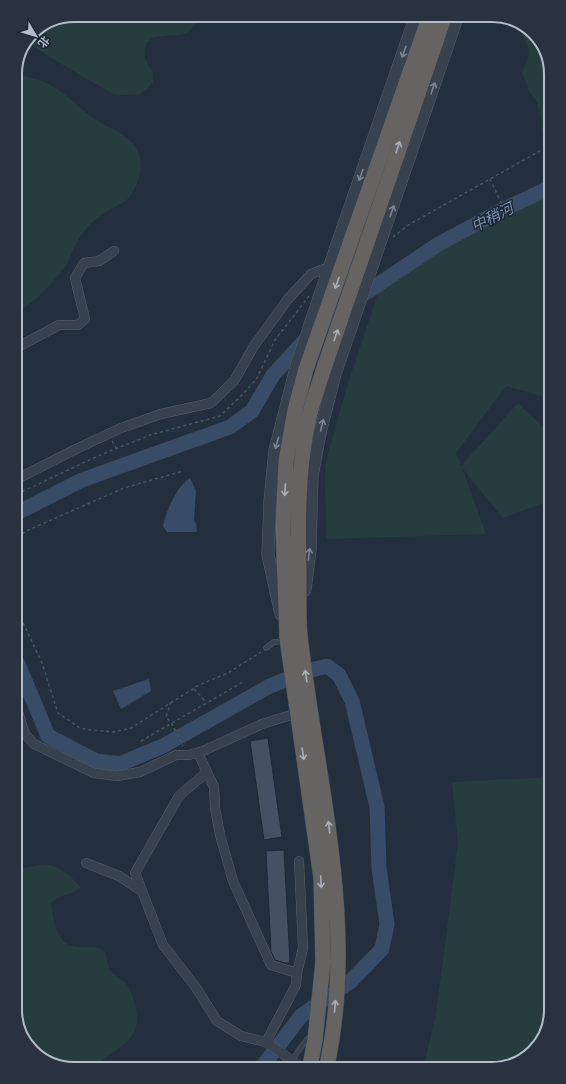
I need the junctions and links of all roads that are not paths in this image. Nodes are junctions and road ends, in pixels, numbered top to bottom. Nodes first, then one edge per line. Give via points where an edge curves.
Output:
1 (414, 22) edge
2 (428, 22) edge
3 (442, 22) edge
4 (456, 22) edge
5 (357, 249) junction
6 (114, 251) dead end
7 (328, 271) junction
8 (22, 345) edge
9 (302, 367) junction
10 (22, 476) edge
11 (291, 638) junction
12 (266, 648) road end
13 (297, 715) junction
14 (22, 725) edge
15 (198, 753) junction
16 (207, 772) junction
17 (299, 861) dead end
18 (86, 863) dead end
19 (142, 890) junction
20 (297, 973) junction
21 (315, 1038) junction
22 (266, 1042) junction
23 (288, 1062) edge
24 (290, 1062) edge
25 (311, 1062) edge
26 (328, 1062) edge

1 -> 7 street
2 - 5 highway via 395,113
5 -> 3 highway
11 -> 4 street via 310,550 312,476 335,374
5 -> 9 highway
11 -> 5 highway via 300,469 308,421
6 - 8 street via 99,261 84,263 75,278 85,319 78,324 59,325
7 - 9 street
7 - 10 street via 324,269 311,274 293,294 254,346 234,381 211,403 161,414 121,428
9 -> 11 highway via 286,461 283,527
11 - 12 lane via 274,642
11 - 13 highway
26 -> 11 highway via 339,950 336,880 312,714
13 - 15 street via 262,724
13 -> 21 highway via 321,878 323,962
14 - 15 street via 25,734 34,744 94,773 125,775 140,772 176,755
15 - 16 street
16 - 19 street via 179,796 135,873
16 - 20 street via 214,787 215,808 232,881 271,965
17 - 20 street via 302,948
18 - 19 street via 119,876
19 - 22 street via 163,945 195,986 217,1021 241,1036
20 - 22 street via 296,985
21 - 24 lane via 307,1039
21 - 25 highway
22 - 23 street via 280,1052

